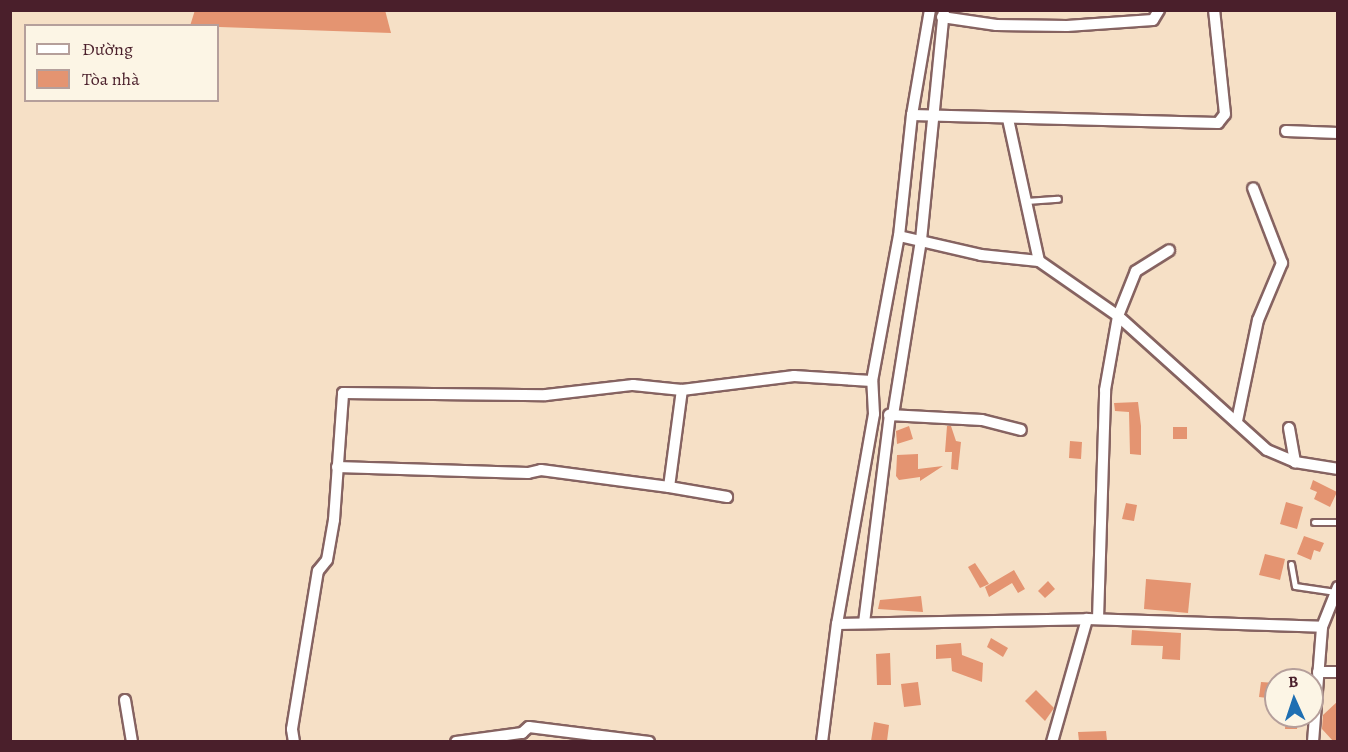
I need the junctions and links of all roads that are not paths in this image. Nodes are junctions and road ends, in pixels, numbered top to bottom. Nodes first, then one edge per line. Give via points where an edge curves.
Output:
1 (930, 10) edge
2 (1159, 10) edge
3 (1214, 10) edge
4 (943, 14) edge
5 (912, 115) junction
6 (931, 115) junction
7 (1008, 119) junction
8 (1286, 130) dead end
9 (1338, 133) edge
10 (1253, 189) dead end
11 (1058, 199) dead end
12 (1026, 201) junction
13 (899, 236) junction
14 (921, 240) junction
15 (1169, 250) dead end
16 (1040, 261) junction
17 (1118, 316) junction
18 (872, 381) junction
19 (682, 390) junction
20 (873, 414) junction
21 (892, 415) junction
22 (1237, 421) junction
23 (1289, 428) dead end
24 (1021, 430) dead end
25 (1294, 462) junction
26 (337, 467) junction
27 (1338, 469) edge
28 (669, 487) junction
29 (726, 496) dead end
30 (1314, 522) dead end
31 (1338, 522) edge
32 (1291, 564) dead end
33 (1337, 590) edge
34 (1092, 619) junction
35 (864, 623) junction
36 (837, 624) junction
37 (1322, 627) junction
38 (1318, 668) edge
39 (125, 700) dead end
40 (132, 741) edge
41 (294, 741) edge
42 (456, 741) edge
43 (649, 741) edge
44 (822, 741) edge
45 (1052, 741) edge

1 - 5 street
2 - 4 street via 1153,20 1067,26 996,25
3 - 7 street via 1225,114 1218,123
4 - 6 street
5 - 6 street
5 - 13 street
6 - 7 street
6 - 14 street
7 - 12 street
8 - 9 street
10 - 22 street via 1282,262 1258,320
11 - 12 lane
12 - 16 street
13 - 14 street
13 - 18 street
14 - 16 street via 981,255
14 - 21 street
15 - 17 street via 1136,271
16 - 17 street
17 - 22 street
17 - 34 street via 1106,390
18 - 19 street via 794,376
18 - 20 street
19 - 26 street via 633,385 546,395 347,391 341,397
19 - 28 street
20 - 21 street
20 - 36 street
21 - 24 street via 982,420
21 - 35 street
22 - 25 street via 1267,450
23 - 25 street
25 - 27 street
26 - 28 street via 528,473 541,470
26 - 41 street via 331,537 324,566 318,571 292,729
28 - 29 street
30 - 31 lane
32 - 33 lane via 1295,586
33 - 37 street
34 - 35 street
34 - 37 street
34 - 45 street
35 - 36 street
36 - 44 street
37 - 38 street
39 - 40 street
42 - 43 street via 522,734 528,727

